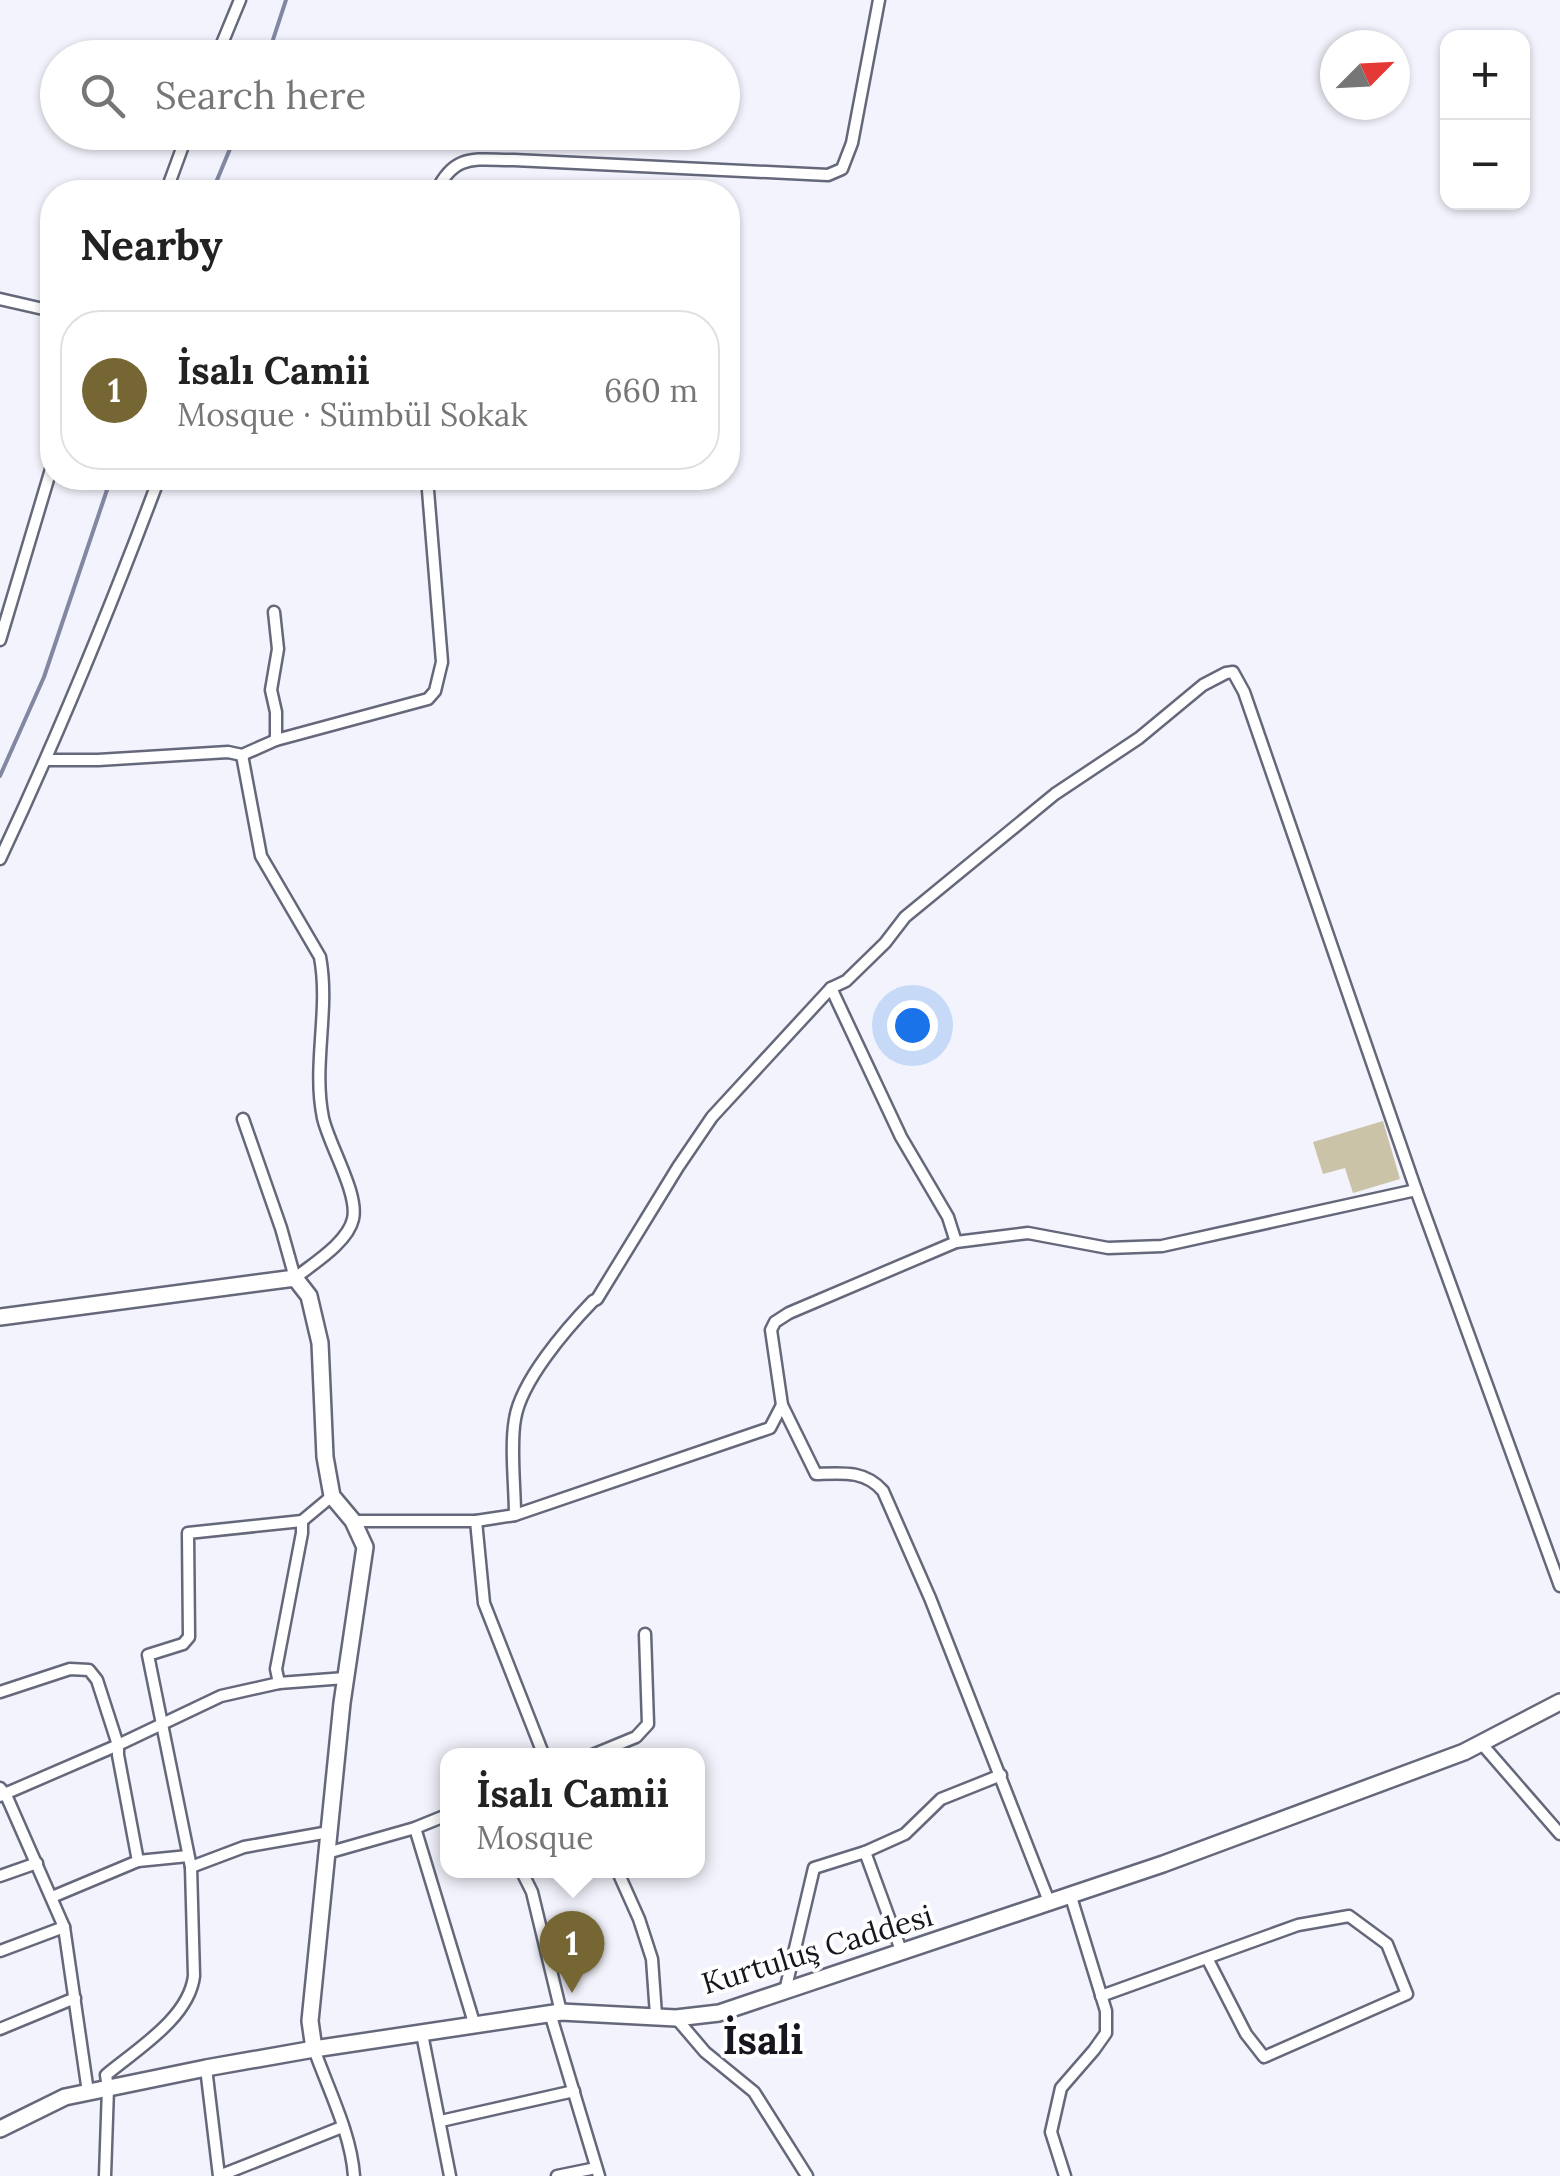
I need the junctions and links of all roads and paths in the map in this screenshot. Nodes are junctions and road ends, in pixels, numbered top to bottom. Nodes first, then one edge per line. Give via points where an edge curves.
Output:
1 (240, 0) edge
2 (879, 0) edge
3 (223, 40) edge
4 (181, 150) edge
5 (170, 180) edge
6 (444, 180) edge
7 (0, 298) edge
8 (40, 307) edge
9 (45, 490) edge
10 (155, 490) edge
11 (429, 490) edge
12 (274, 612) dead end
13 (0, 640) edge
14 (276, 740) junction
15 (242, 755) junction
16 (47, 760) junction
17 (0, 859) edge
18 (831, 988) junction
19 (244, 1120) dead end
20 (1416, 1190) junction
21 (956, 1242) junction
22 (296, 1278) junction
23 (0, 1317) edge
24 (782, 1406) junction
25 (332, 1496) junction
26 (515, 1515) junction
27 (354, 1521) junction
28 (476, 1521) junction
29 (302, 1522) junction
30 (1560, 1586) edge
31 (646, 1634) dead end
32 (345, 1678) junction
33 (279, 1683) junction
34 (0, 1692) edge
35 (1560, 1702) edge
36 (162, 1724) junction
37 (1481, 1743) junction
38 (118, 1745) junction
39 (541, 1748) edge
40 (609, 1748) edge
41 (1001, 1776) junction
42 (2, 1793) edge
43 (440, 1818) edge
44 (415, 1828) junction
45 (328, 1832) junction
46 (1560, 1834) edge
47 (326, 1852) junction
48 (866, 1852) junction
49 (138, 1860) junction
50 (189, 1861) junction
51 (36, 1863) junction
52 (0, 1876) edge
53 (525, 1878) edge
54 (621, 1878) edge
55 (52, 1897) junction
56 (1071, 1897) junction
57 (1050, 1904) junction
58 (64, 1927) junction
59 (0, 1951) edge
60 (902, 1953) junction
61 (1207, 1958) junction
62 (784, 1992) junction
63 (1101, 1996) junction
64 (74, 1998) junction
65 (556, 2012) junction
66 (656, 2015) junction
67 (676, 2018) junction
68 (475, 2026) junction
69 (0, 2029) edge
70 (422, 2034) junction
71 (314, 2049) junction
72 (206, 2068) junction
73 (108, 2088) junction
74 (574, 2091) junction
75 (88, 2092) junction
76 (441, 2120) junction
77 (342, 2127) junction
78 (0, 2128) edge
79 (597, 2172) edge
80 (105, 2176) edge
81 (354, 2176) edge
82 (450, 2176) edge
83 (557, 2176) edge
84 (806, 2176) edge
85 (1065, 2176) edge

1 - 3 street
2 - 6 street via 852,142 842,169 828,175 474,160 459,163
4 - 5 street
7 - 8 street
9 - 13 street
10 - 16 street
11 - 14 street via 442,662 435,691 428,699
12 - 14 street
14 - 15 street
15 - 16 street
15 - 22 street via 261,856 320,958 321,1108 355,1215 348,1234
16 - 17 street
18 - 20 street via 846,981 905,917 1056,794 1203,686 1233,672
18 - 21 street
18 - 26 street via 712,1118 597,1299 567,1328 520,1396
19 - 22 street
20 - 21 street via 1162,1246 1108,1248 1028,1233
20 - 30 street
21 - 24 street via 775,1322 770,1330
22 - 23 main road
22 - 25 main road via 309,1296 320,1344
24 - 26 street via 770,1428
24 - 41 street via 816,1474 863,1476 883,1492
25 - 27 main road
25 - 29 street
26 - 28 street
27 - 28 street
27 - 32 main road via 365,1547
28 - 39 street via 484,1603
29 - 33 street
29 - 36 street via 188,1533 189,1636 148,1656
31 - 40 street via 648,1724
32 - 33 street
32 - 45 main road
33 - 36 street via 221,1696
34 - 38 street via 89,1670
35 - 37 main road, Kurtuluş Caddesi
36 - 38 street
36 - 50 street
37 - 46 street
37 - 56 main road, Kurtuluş Caddesi
38 - 42 street
38 - 49 street
41 - 48 street via 942,1799 906,1834
41 - 57 street
42 - 51 street
43 - 44 street
44 - 47 street
44 - 68 street
45 - 47 main road
45 - 50 street
47 - 71 main road via 310,2022
48 - 60 street
48 - 62 street via 814,1868
49 - 50 street
49 - 55 street
50 - 73 street via 192,1991 180,2013 106,2075
51 - 52 street
51 - 55 street
53 - 65 street
54 - 66 street via 652,1960
55 - 58 street
56 - 57 main road, Kurtuluş Caddesi
56 - 63 street
57 - 60 main road, Kurtuluş Caddesi
58 - 59 street
58 - 64 street
60 - 62 main road, Kurtuluş Caddesi
61 - 61 street via 1298,1925 1349,1916 1387,1944 1407,1994 1264,2057
61 - 63 street
62 - 67 main road, Kurtuluş Caddesi via 720,2013
63 - 85 street via 1106,2033 1061,2088 1051,2132
64 - 69 street
64 - 75 street
65 - 66 main road, Kurtuluş Caddesi
65 - 68 main road, Kurtuluş Caddesi
65 - 74 street
66 - 67 main road, Kurtuluş Caddesi
67 - 84 street via 754,2092
68 - 70 main road, Kurtuluş Caddesi
70 - 71 main road, Kurtuluş Caddesi
70 - 76 street
71 - 72 main road, Kurtuluş Caddesi
71 - 77 street
72 - 73 main road, Kurtuluş Caddesi
72 - 77 street via 219,2176
73 - 75 main road, Kurtuluş Caddesi
73 - 80 street
74 - 76 street
74 - 79 street
75 - 78 main road, Kurtuluş Caddesi
76 - 82 street
77 - 81 street
79 - 83 street

